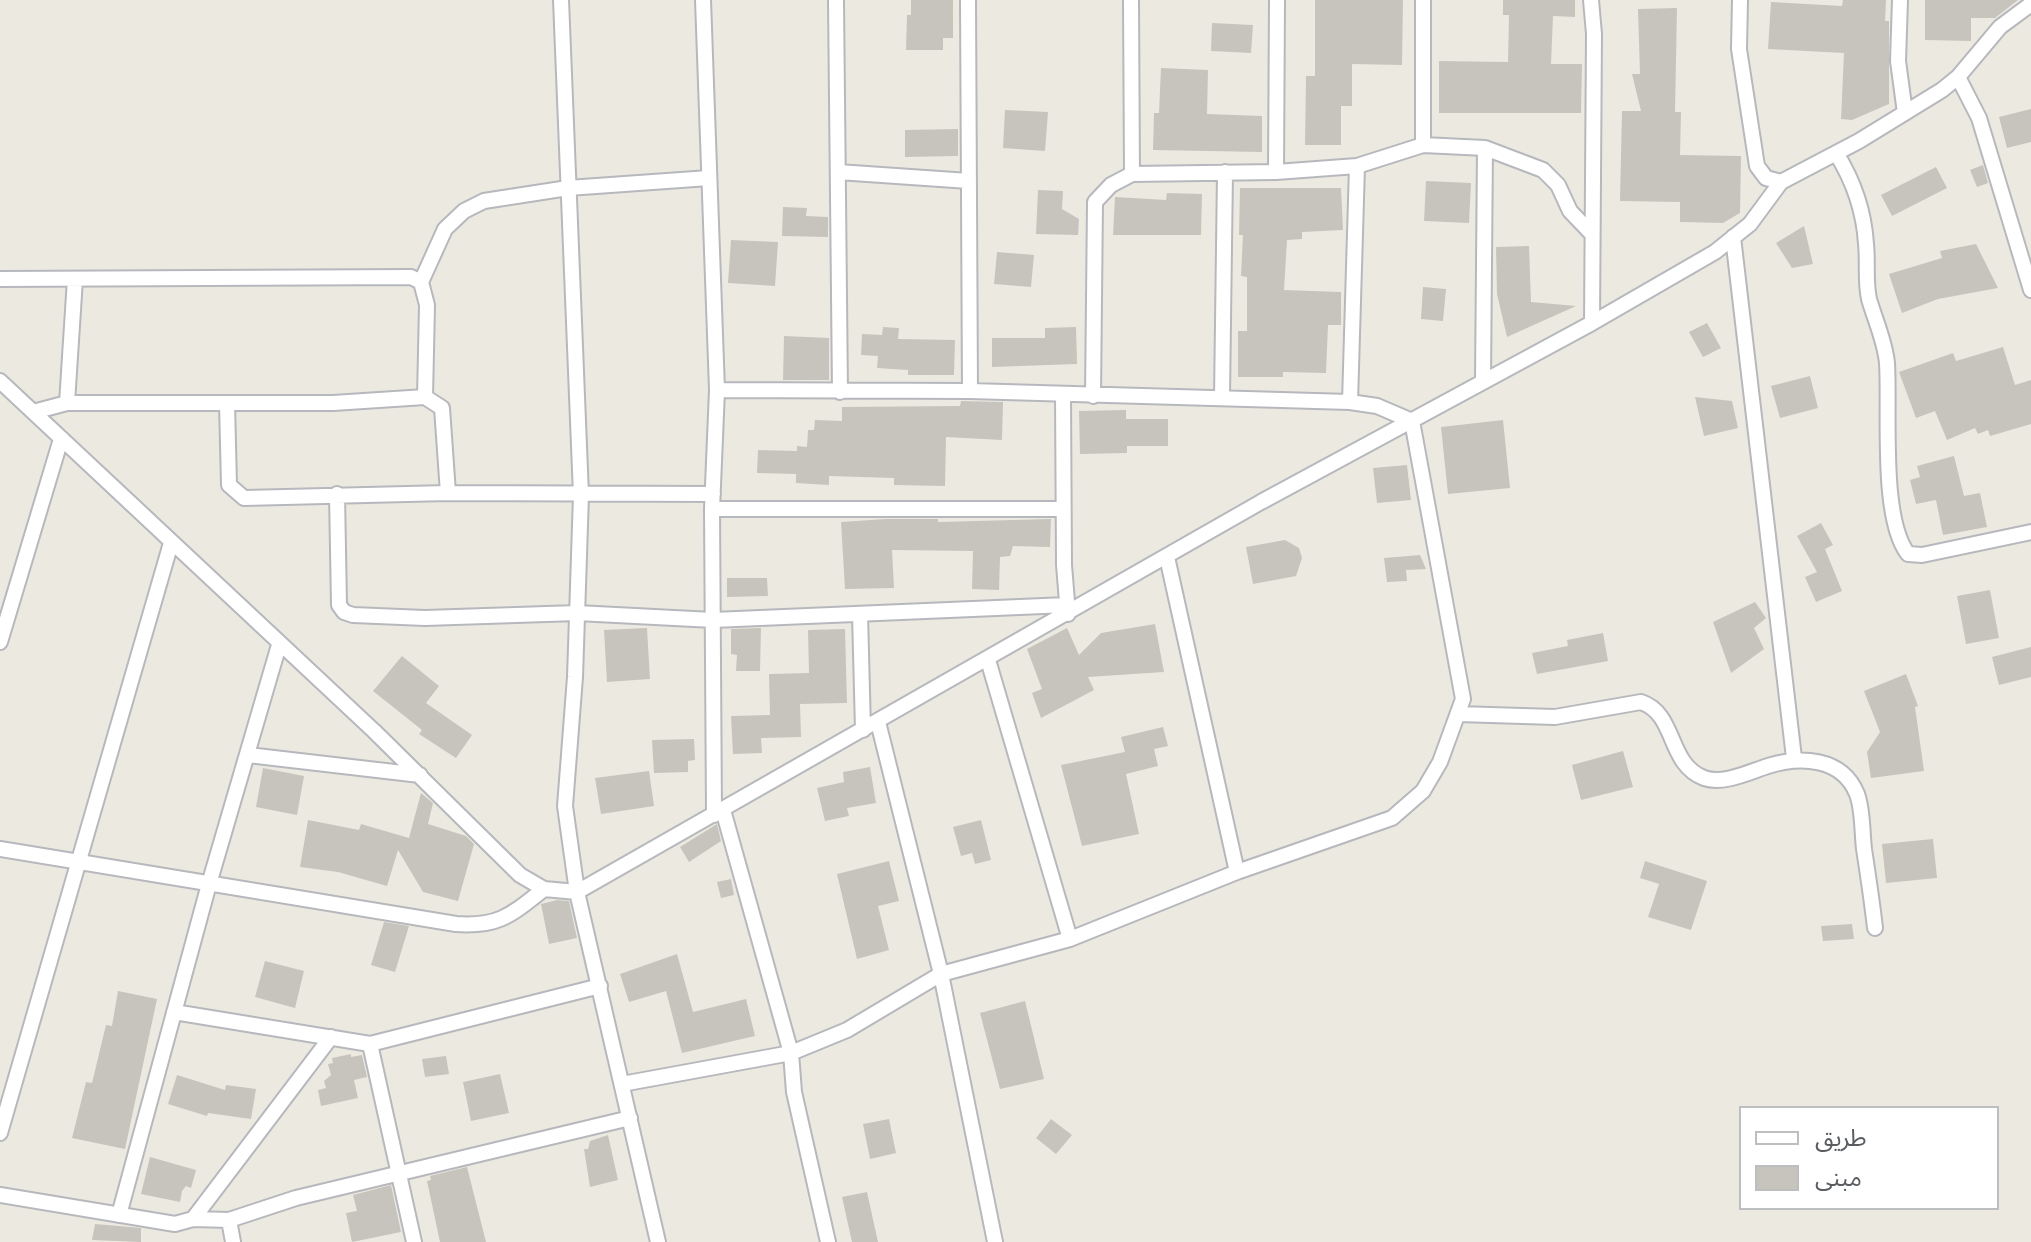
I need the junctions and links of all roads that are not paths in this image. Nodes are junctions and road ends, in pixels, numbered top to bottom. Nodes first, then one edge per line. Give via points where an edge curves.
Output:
1 (561, 0) edge
2 (703, 0) edge
3 (836, 0) edge
4 (968, 0) edge
5 (1131, 0) edge
6 (1277, 0) edge
7 (1423, 0) edge
8 (1591, 0) edge
9 (1740, 0) edge
10 (1900, 0) edge
11 (2031, 4) edge
12 (1958, 77) junction
13 (1905, 113) junction
14 (1423, 145) junction
15 (1485, 148) junction
16 (1836, 153) junction
17 (1357, 166) junction
18 (838, 172) junction
19 (1225, 172) junction
20 (1276, 172) junction
21 (1132, 174) junction
22 (709, 178) junction
23 (969, 181) junction
24 (1781, 182) junction
25 (568, 188) junction
26 (1591, 233) junction
27 (1733, 237) junction
28 (0, 279) edge
29 (75, 279) junction
30 (421, 282) junction
31 (2031, 290) edge
32 (1592, 323) junction
33 (1483, 380) junction
34 (0, 381) edge
35 (717, 390) junction
36 (970, 391) junction
37 (840, 392) junction
38 (1063, 395) junction
39 (1093, 396) junction
40 (425, 397) junction
41 (1222, 397) junction
42 (1350, 402) junction
43 (67, 403) junction
44 (227, 403) junction
45 (33, 412) junction
46 (1412, 421) junction
47 (61, 439) junction
48 (448, 493) junction
49 (337, 494) junction
50 (581, 495) junction
51 (712, 502) junction
52 (1063, 509) junction
53 (2031, 532) edge
54 (171, 543) junction
55 (1167, 557) junction
56 (1067, 610) junction
57 (577, 613) junction
58 (860, 614) junction
59 (713, 620) junction
60 (0, 642) edge
61 (279, 645) junction
62 (988, 660) junction
63 (1458, 714) junction
64 (878, 722) junction
65 (863, 730) junction
66 (248, 755) junction
67 (1794, 758) junction
68 (420, 775) junction
69 (719, 812) junction
70 (0, 849) edge
71 (79, 860) junction
72 (1237, 872) junction
73 (209, 884) junction
74 (544, 889) junction
75 (577, 892) junction
76 (1875, 928) dead end
77 (1070, 939) junction
78 (941, 974) junction
79 (600, 986) junction
80 (174, 1012) junction
81 (331, 1037) junction
82 (370, 1044) junction
83 (791, 1053) junction
84 (622, 1084) junction
85 (630, 1118) junction
86 (0, 1133) edge
87 (397, 1173) junction
88 (0, 1195) edge
89 (119, 1215) junction
90 (193, 1219) junction
91 (229, 1220) junction
92 (233, 1242) edge
93 (414, 1242) edge
94 (658, 1242) edge
95 (828, 1242) edge
96 (995, 1242) edge

1 - 25 street
2 - 22 street
3 - 18 street
4 - 23 street
5 - 21 street
6 - 20 street
7 - 14 street
8 - 26 street
9 - 24 street via 1739,49 1757,166 1766,178
10 - 13 street via 1898,61
11 - 12 street via 2000,27
12 - 13 street
12 - 31 street via 1979,118
13 - 16 street
14 - 15 street
14 - 17 street
15 - 26 street via 1543,170
15 - 33 street
16 - 24 street
16 - 53 street via 1852,179 1858,203 1869,299 1887,361 1887,459 1900,543 1908,554 1922,555
17 - 20 street
17 - 42 street
18 - 23 street
18 - 37 street
19 - 20 street
19 - 21 street
19 - 41 street
21 - 39 street via 1095,202
22 - 25 street
22 - 35 street
23 - 36 street
24 - 27 street via 1750,224
25 - 30 street via 484,201 464,211 445,229
25 - 50 street
26 - 32 street
27 - 32 street
27 - 67 street
28 - 29 street
29 - 30 street via 411,277
29 - 43 street
30 - 40 street via 427,305
32 - 33 street
33 - 46 street
34 - 45 street
35 - 37 street
35 - 51 street
36 - 37 street
36 - 38 street
38 - 39 street
38 - 52 street
39 - 41 street
40 - 44 street
40 - 48 street via 442,408
41 - 42 street
42 - 46 street via 1377,406
43 - 44 street
43 - 45 street
44 - 49 street via 229,485 234,492 244,498
45 - 47 street
46 - 55 street
46 - 63 street via 1463,699
47 - 54 street
47 - 60 street
48 - 49 street
48 - 50 street
49 - 57 street via 339,605 344,612 425,618
50 - 51 street
50 - 57 street
51 - 52 street
51 - 59 street
52 - 56 street
54 - 61 street
54 - 71 street
55 - 56 street
55 - 72 street
56 - 58 street
56 - 62 street
57 - 59 street
57 - 75 street via 565,806
58 - 59 street
58 - 65 street
59 - 69 street
61 - 66 street
61 - 68 street
62 - 64 street
62 - 77 street
63 - 67 street via 1555,717 1641,702 1662,715 1681,761 1697,776 1715,782
63 - 72 street via 1423,791 1392,818
64 - 65 street
64 - 78 street
65 - 69 street
66 - 68 street
66 - 73 street
67 - 76 street via 1825,763 1843,774 1857,794
68 - 74 street via 520,875
69 - 75 street
69 - 83 street
70 - 71 street
71 - 73 street
71 - 86 street
72 - 77 street
73 - 74 street via 486,926 511,916
73 - 80 street
74 - 75 street
75 - 79 street
77 - 78 street
78 - 83 street via 847,1030
78 - 96 street
79 - 82 street
79 - 84 street
80 - 81 street
80 - 89 street
81 - 82 street
81 - 90 street
82 - 87 street
83 - 84 street
83 - 95 street via 794,1092
84 - 85 street
85 - 87 street
85 - 94 street
87 - 91 street
87 - 93 street
88 - 89 street
89 - 90 street via 175,1224
90 - 91 street
91 - 92 street

